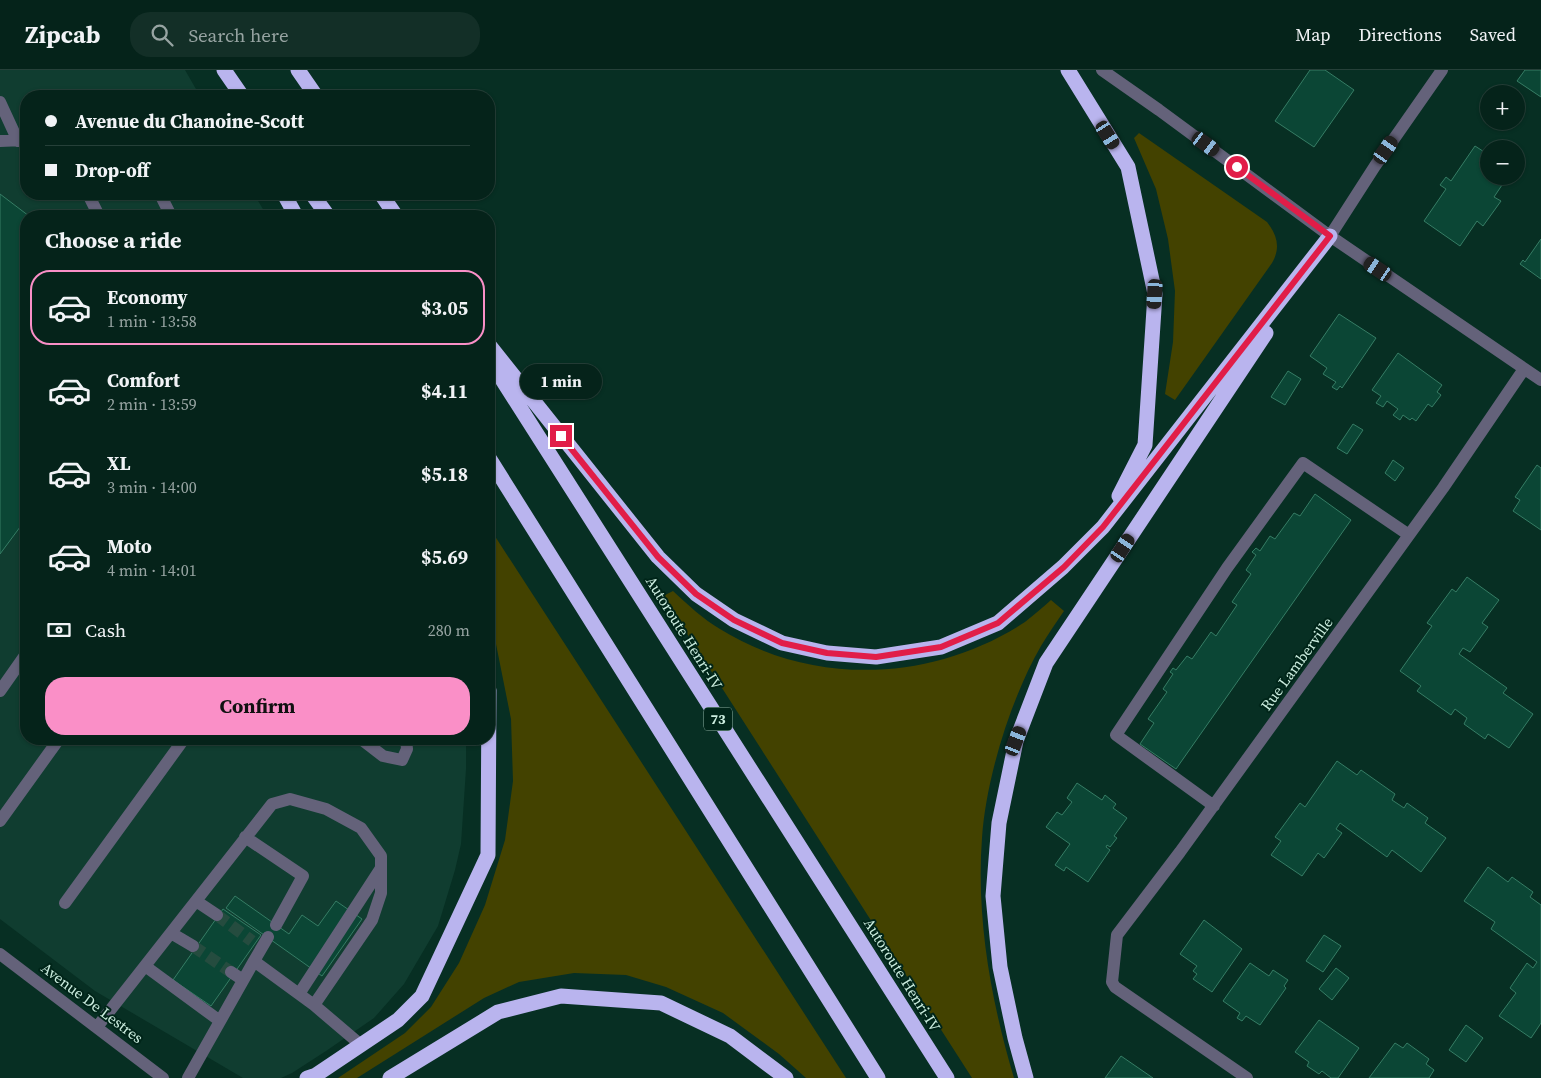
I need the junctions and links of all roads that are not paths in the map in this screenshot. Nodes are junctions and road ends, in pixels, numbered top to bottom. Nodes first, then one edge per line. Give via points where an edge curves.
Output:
1 (298, 70) edge
2 (1068, 70) edge
3 (1102, 70) edge
4 (1442, 70) edge
5 (226, 74) edge
6 (235, 90) edge
7 (238, 90) edge
8 (312, 90) edge
9 (0, 102) edge
10 (20, 137) edge
11 (20, 140) edge
12 (0, 141) edge
13 (1330, 236) junction
14 (495, 353) edge
15 (495, 368) edge
16 (1524, 368) junction
17 (1541, 380) edge
18 (495, 468) edge
19 (1103, 527) junction
20 (1409, 535) junction
21 (20, 663) edge
22 (0, 692) edge
23 (55, 745) edge
24 (180, 745) edge
25 (369, 745) edge
26 (407, 745) edge
27 (489, 745) edge
28 (1214, 806) junction
29 (0, 821) edge
30 (245, 837) junction
31 (381, 868) junction
32 (196, 901) junction
33 (65, 903) dead end
34 (217, 915) tunnel mouth
35 (276, 925) dead end
36 (172, 933) junction
37 (261, 942) dead end
38 (193, 946) tunnel mouth
39 (0, 954) edge
40 (254, 961) junction
41 (145, 966) junction
42 (231, 972) tunnel mouth
43 (244, 980) junction
44 (299, 994) junction
45 (314, 1005) junction
46 (220, 1021) junction
47 (96, 1027) junction
48 (361, 1045) junction
49 (163, 1078) edge
50 (188, 1078) edge
51 (307, 1078) edge
52 (390, 1078) edge
53 (786, 1078) edge
54 (878, 1078) edge
55 (946, 1078) edge
56 (1026, 1078) edge
57 (1247, 1078) edge

1 - 8 highway
2 - 19 highway via 1128,168 1155,294 1144,445
3 - 13 street
4 - 13 street
5 - 6 highway
5 - 7 highway
9 - 10 street
11 - 12 street
13 - 16 street
13 - 19 highway
13 - 56 highway via 1046,663 1016,741 998,823 992,896 1000,968
14 - 19 highway via 658,557 696,594 734,620 782,643 827,653 876,657 941,647 998,623 1064,567
15 - 55 highway, Autoroute Henri-IV / 73
16 - 17 street
16 - 20 street, Rue Lamberville
18 - 54 highway
20 - 28 street, Rue Lamberville
20 - 28 street via 1303,463 1227,568 1116,735
21 - 22 street
23 - 29 street
24 - 33 street
25 - 26 street via 383,756 402,760
27 - 48 highway via 488,854 422,996 398,1020
28 - 57 street, Rue Lamberville via 1117,936 1112,982
30 - 31 street via 272,804 290,799 326,809 361,828 381,856
30 - 32 street
30 - 35 street via 303,876
31 - 44 street
31 - 45 street via 381,893 372,920
32 - 34 street
32 - 36 street
36 - 38 street
36 - 41 street
37 - 40 street
39 - 47 street, Avenue De Lestres
40 - 43 street
40 - 44 street
41 - 46 street
41 - 47 street
42 - 43 street
43 - 46 street
44 - 45 street
45 - 48 street
46 - 50 street
47 - 49 street, Avenue De Lestres
48 - 51 highway via 316,1076
52 - 53 highway via 498,1012 560,996 661,1003 730,1036

